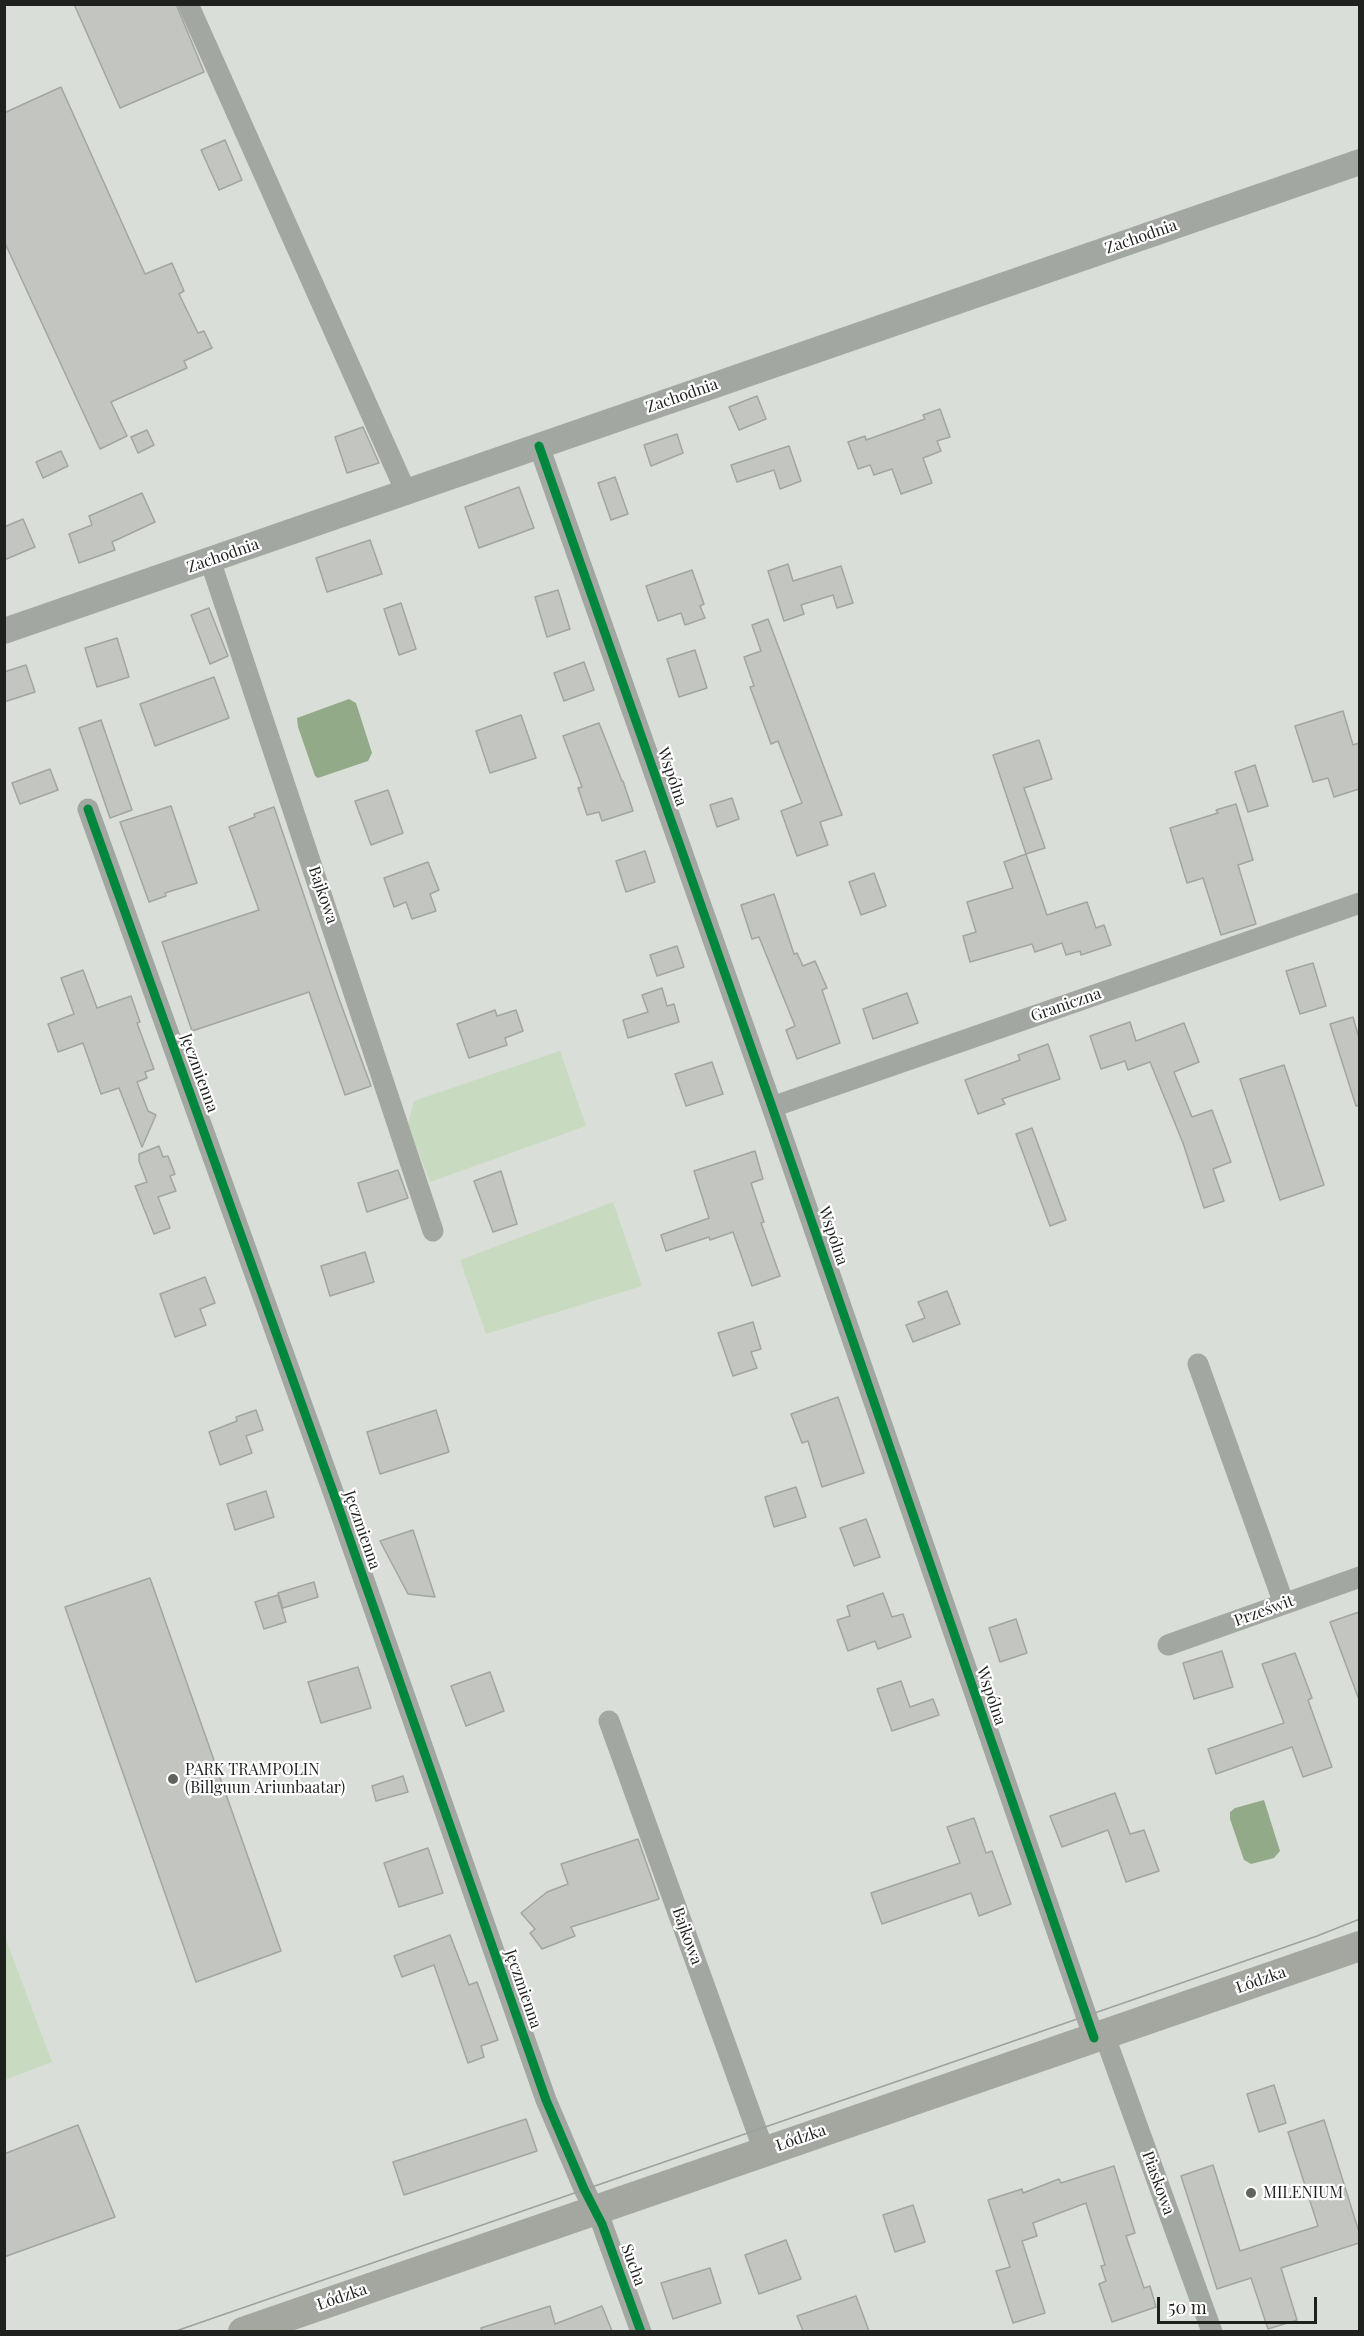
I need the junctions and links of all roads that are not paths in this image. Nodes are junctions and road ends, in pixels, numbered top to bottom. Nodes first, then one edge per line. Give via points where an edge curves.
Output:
1 (188, 4) edge
2 (1359, 162) edge
3 (539, 446) junction
4 (406, 492) junction
5 (210, 560) junction
6 (4, 631) edge
7 (88, 809) dead end
8 (1359, 903) edge
9 (772, 1107) junction
10 (433, 1231) dead end
11 (1198, 1364) dead end
12 (1359, 1577) edge
13 (1284, 1604) junction
14 (1168, 1645) dead end
15 (609, 1721) dead end
16 (1359, 1946) edge
17 (1099, 2036) junction
18 (764, 2151) junction
19 (594, 2210) junction
20 (262, 2328) edge
21 (641, 2331) edge
22 (1212, 2331) edge

1 - 4 street
2 - 3 street, Zachodnia
3 - 4 street, Zachodnia
3 - 9 street, Wspólna
4 - 5 street, Zachodnia
5 - 6 street, Zachodnia
5 - 10 street, Bajkowa
7 - 19 street, Jęczmienna via 546,2100
8 - 9 street, Graniczna
9 - 17 street, Wspólna
11 - 13 street
12 - 13 street, Prześwit
13 - 14 street, Prześwit
15 - 18 street, Bajkowa
16 - 17 main road, Łódzka
17 - 18 main road, Łódzka
17 - 22 street, Piaskowa
18 - 19 main road, Łódzka
19 - 20 main road, Łódzka
19 - 21 street, Sucha

